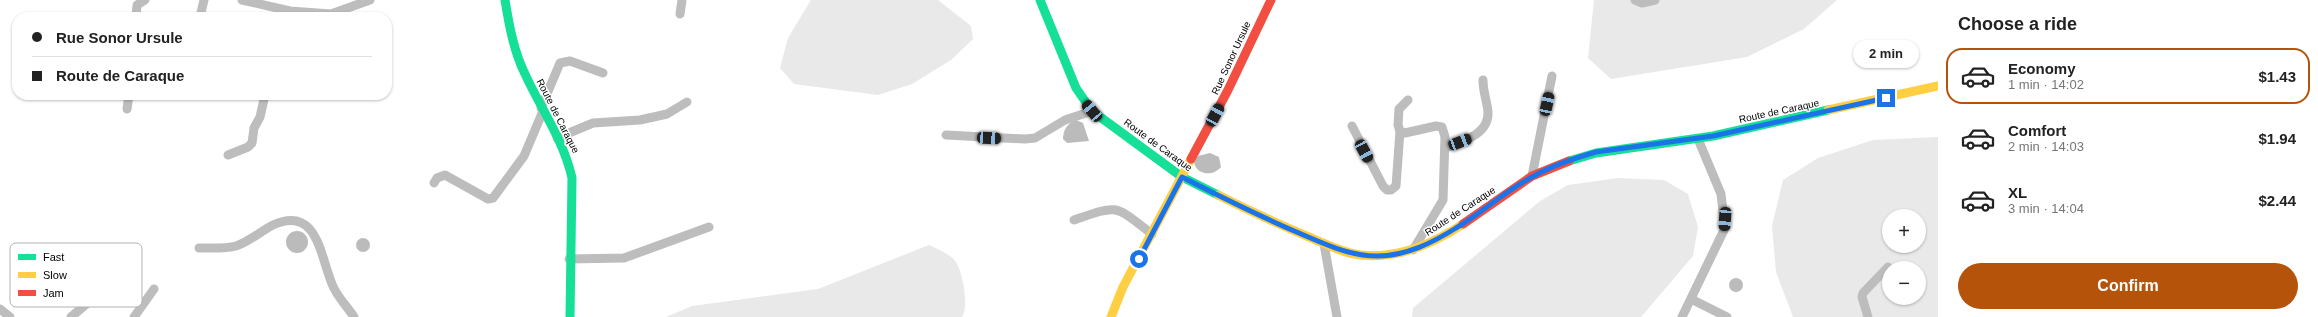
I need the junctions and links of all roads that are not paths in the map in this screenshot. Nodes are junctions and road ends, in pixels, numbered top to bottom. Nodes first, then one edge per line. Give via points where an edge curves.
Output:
1 (145, 0) edge
2 (204, 0) edge
3 (242, 0) edge
4 (370, 0) edge
5 (505, 0) edge
6 (682, 0) edge
7 (1040, 0) edge
8 (1271, 0) edge
9 (1635, 0) edge
10 (1655, 0) edge
11 (136, 12) edge
12 (201, 12) edge
13 (282, 12) edge
14 (337, 12) edge
15 (680, 14) dead end
16 (604, 73) dead end
17 (1552, 76) dead end
18 (1483, 80) dead end
19 (1938, 86) edge
20 (128, 100) edge
21 (264, 100) edge
22 (1408, 100) dead end
23 (687, 102) dead end
24 (127, 109) dead end
25 (542, 110) junction
26 (1092, 111) junction
27 (1352, 126) dead end
28 (1400, 132) junction
29 (946, 135) dead end
30 (557, 138) junction
31 (1698, 139) junction
32 (1445, 148) junction
33 (228, 155) dead end
34 (1532, 176) junction
35 (1182, 177) junction
36 (434, 183) dead end
37 (1074, 220) dead end
38 (709, 227) dead end
39 (1152, 234) junction
40 (1324, 244) junction
41 (200, 248) dead end
42 (1413, 250) junction
43 (570, 259) junction
44 (1882, 273) edge
45 (154, 289) dead end
46 (1692, 299) junction
47 (142, 306) edge
48 (83, 307) edge
49 (141, 307) edge
50 (0, 309) edge
51 (10, 317) edge
52 (71, 317) edge
53 (134, 317) edge
54 (354, 317) edge
55 (570, 317) edge
56 (1111, 317) edge
57 (1337, 317) edge
58 (1682, 317) edge
59 (1727, 317) edge
60 (1868, 317) edge

1 - 11 street via 137,5
2 - 12 street
3 - 13 street
4 - 14 street
5 - 25 street, Route de Caraque via 518,58
6 - 15 street
7 - 26 street, Route de Caraque via 1076,88
8 - 35 street, Rue Sonor Ursule via 1228,90
9 - 10 street
16 - 25 street via 600,74 570,61 560,63
17 - 34 street
18 - 32 street via 1483,93 1488,112 1485,125 1471,138
19 - 31 street, Route de Caraque
20 - 24 street
21 - 33 street via 260,117 254,128 252,143
22 - 28 street via 1399,109
23 - 30 street via 667,114 640,120 593,123
25 - 30 street, Route de Caraque
25 - 36 street via 524,156 493,198 488,199 445,175 437,178
26 - 29 street via 1065,120 1035,138
26 - 35 street, Route de Caraque
27 - 28 street via 1387,190 1396,186
28 - 32 street via 1442,127 1445,131
30 - 43 street, Route de Caraque via 568,159 572,178
31 - 34 street, Route de Caraque via 1596,152
31 - 46 street via 1722,194 1725,228
32 - 42 street via 1443,200
34 - 42 street, Route de Caraque via 1456,228
35 - 39 street, Rue Sonor Ursule
35 - 40 street, Route de Caraque via 1263,218
37 - 39 street via 1115,208
38 - 43 street via 624,258
39 - 56 street, Rue Sonor Ursule via 1123,287
40 - 42 street, Route de Caraque via 1361,255 1379,256
40 - 57 street
41 - 54 street via 236,246 274,224 286,220 300,220 316,238 332,285
43 - 55 street, Route de Caraque
44 - 60 street via 1863,293
45 - 47 street
46 - 58 street
46 - 59 street
48 - 52 street
49 - 53 street
50 - 51 street

